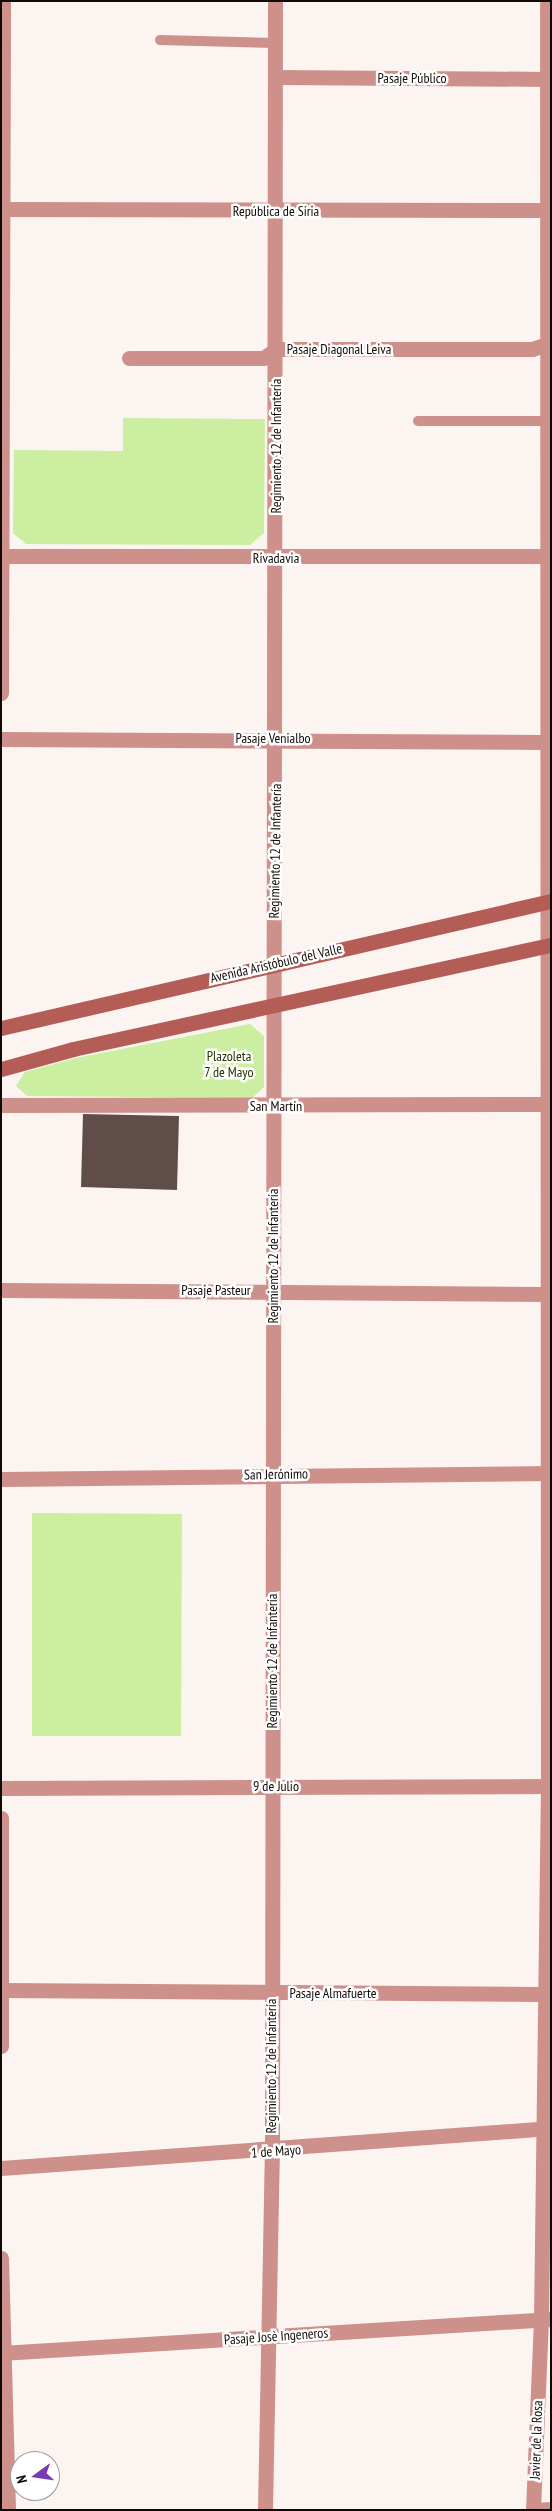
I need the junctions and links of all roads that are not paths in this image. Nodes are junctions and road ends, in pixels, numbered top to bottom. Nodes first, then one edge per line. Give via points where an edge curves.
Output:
1 (3, 1) edge
2 (275, 1) edge
3 (547, 1) edge
4 (160, 40) dead end
5 (276, 43) junction
6 (276, 77) junction
7 (547, 79) junction
8 (2, 209) edge
9 (549, 210) edge
10 (277, 211) junction
11 (549, 343) edge
12 (277, 349) junction
13 (130, 358) dead end
14 (418, 421) dead end
15 (547, 421) junction
16 (2, 556) edge
17 (548, 556) edge
18 (275, 558) junction
19 (1, 693) edge
20 (548, 714) edge
21 (276, 738) junction
22 (1, 740) edge
23 (545, 742) junction
24 (548, 901) edge
25 (548, 946) edge
26 (274, 963) junction
27 (274, 1006) junction
28 (1, 1028) edge
29 (1, 1068) edge
30 (548, 1104) edge
31 (1, 1105) edge
32 (273, 1106) junction
33 (1, 1290) edge
34 (273, 1291) junction
35 (548, 1294) edge
36 (272, 1473) junction
37 (548, 1473) edge
38 (1, 1479) edge
39 (273, 1786) junction
40 (549, 1786) edge
41 (1, 1788) edge
42 (1, 1818) edge
43 (548, 1950) edge
44 (1, 1990) edge
45 (271, 1993) junction
46 (544, 1994) junction
47 (1, 2046) edge
48 (547, 2129) edge
49 (272, 2151) junction
50 (1, 2168) edge
51 (1, 2258) edge
52 (546, 2319) edge
53 (269, 2337) junction
54 (2, 2353) edge
55 (551, 2509) edge
56 (8, 2510) edge
57 (265, 2510) edge
58 (535, 2510) edge

1 - 8 street
2 - 5 street, Regimiento 12 de Infantería
3 - 7 street, Javier de la Rosa
4 - 5 lane
5 - 6 street, Regimiento 12 de Infantería
6 - 7 street, Pasaje Público
6 - 10 street, Regimiento 12 de Infantería
7 - 9 street, Javier de la Rosa
8 - 10 street, República de Siria
8 - 16 street
9 - 10 street, República de Siria
9 - 11 street, Javier de la Rosa
10 - 12 street, Regimiento 12 de Infantería
11 - 12 street, Pasaje Diagonal Leiva via 532,349
11 - 15 street, Javier de la Rosa
12 - 13 street, Pasaje Diagonal Leiva via 263,358
12 - 18 street, Regimiento 12 de Infantería
14 - 15 lane
15 - 17 street, Javier de la Rosa
16 - 18 street, Rivadavia
16 - 19 street
17 - 18 street, Rivadavia
17 - 20 street, Javier de la Rosa
18 - 21 street, Regimiento 12 de Infantería
20 - 23 street, Javier de la Rosa
21 - 22 street, Pasaje Venialbo
21 - 23 street, Pasaje Venialbo
21 - 26 street, Regimiento 12 de Infantería
23 - 24 street, Javier de la Rosa
24 - 25 street, Javier de la Rosa
24 - 26 main road, Avenida Aristóbulo del Valle
25 - 27 main road
25 - 30 street, Javier de la Rosa
26 - 27 street, Regimiento 12 de Infantería
26 - 28 main road, Avenida Aristóbulo del Valle
27 - 29 main road
27 - 32 street, Regimiento 12 de Infantería
30 - 32 street, San Martín
30 - 35 street, Javier de la Rosa
31 - 32 street, San Martín
32 - 34 street, Regimiento 12 de Infantería
33 - 34 street, Pasaje Pasteur
34 - 35 street, Pasaje Pasteur
34 - 36 street, Regimiento 12 de Infantería
35 - 37 street, Javier de la Rosa
36 - 37 street, San Jerónimo
36 - 38 street, San Jerónimo
36 - 39 street, Regimiento 12 de Infantería
37 - 40 street, Javier de la Rosa
39 - 40 street, 9 de Julio
39 - 41 street, 9 de Julio
39 - 45 street, Regimiento 12 de Infantería
40 - 43 street, Javier de la Rosa
42 - 44 street
43 - 46 street, Javier de la Rosa
44 - 45 street, Pasaje Almafuerte
44 - 47 street
45 - 46 street, Pasaje Almafuerte
45 - 49 street, Regimiento 12 de Infantería
46 - 48 street, Javier de la Rosa
48 - 49 street, 1 de Mayo
48 - 52 street, Javier de la Rosa
49 - 50 street, 1 de Mayo
49 - 53 street, Regimiento 12 de Infantería
51 - 54 street
52 - 53 street, Pasaje Josè Ingeneros
52 - 58 street, Javier de la Rosa
53 - 54 street, Pasaje Josè Ingeneros
53 - 57 street, Regimiento 12 de Infantería
54 - 56 street
55 - 58 street

